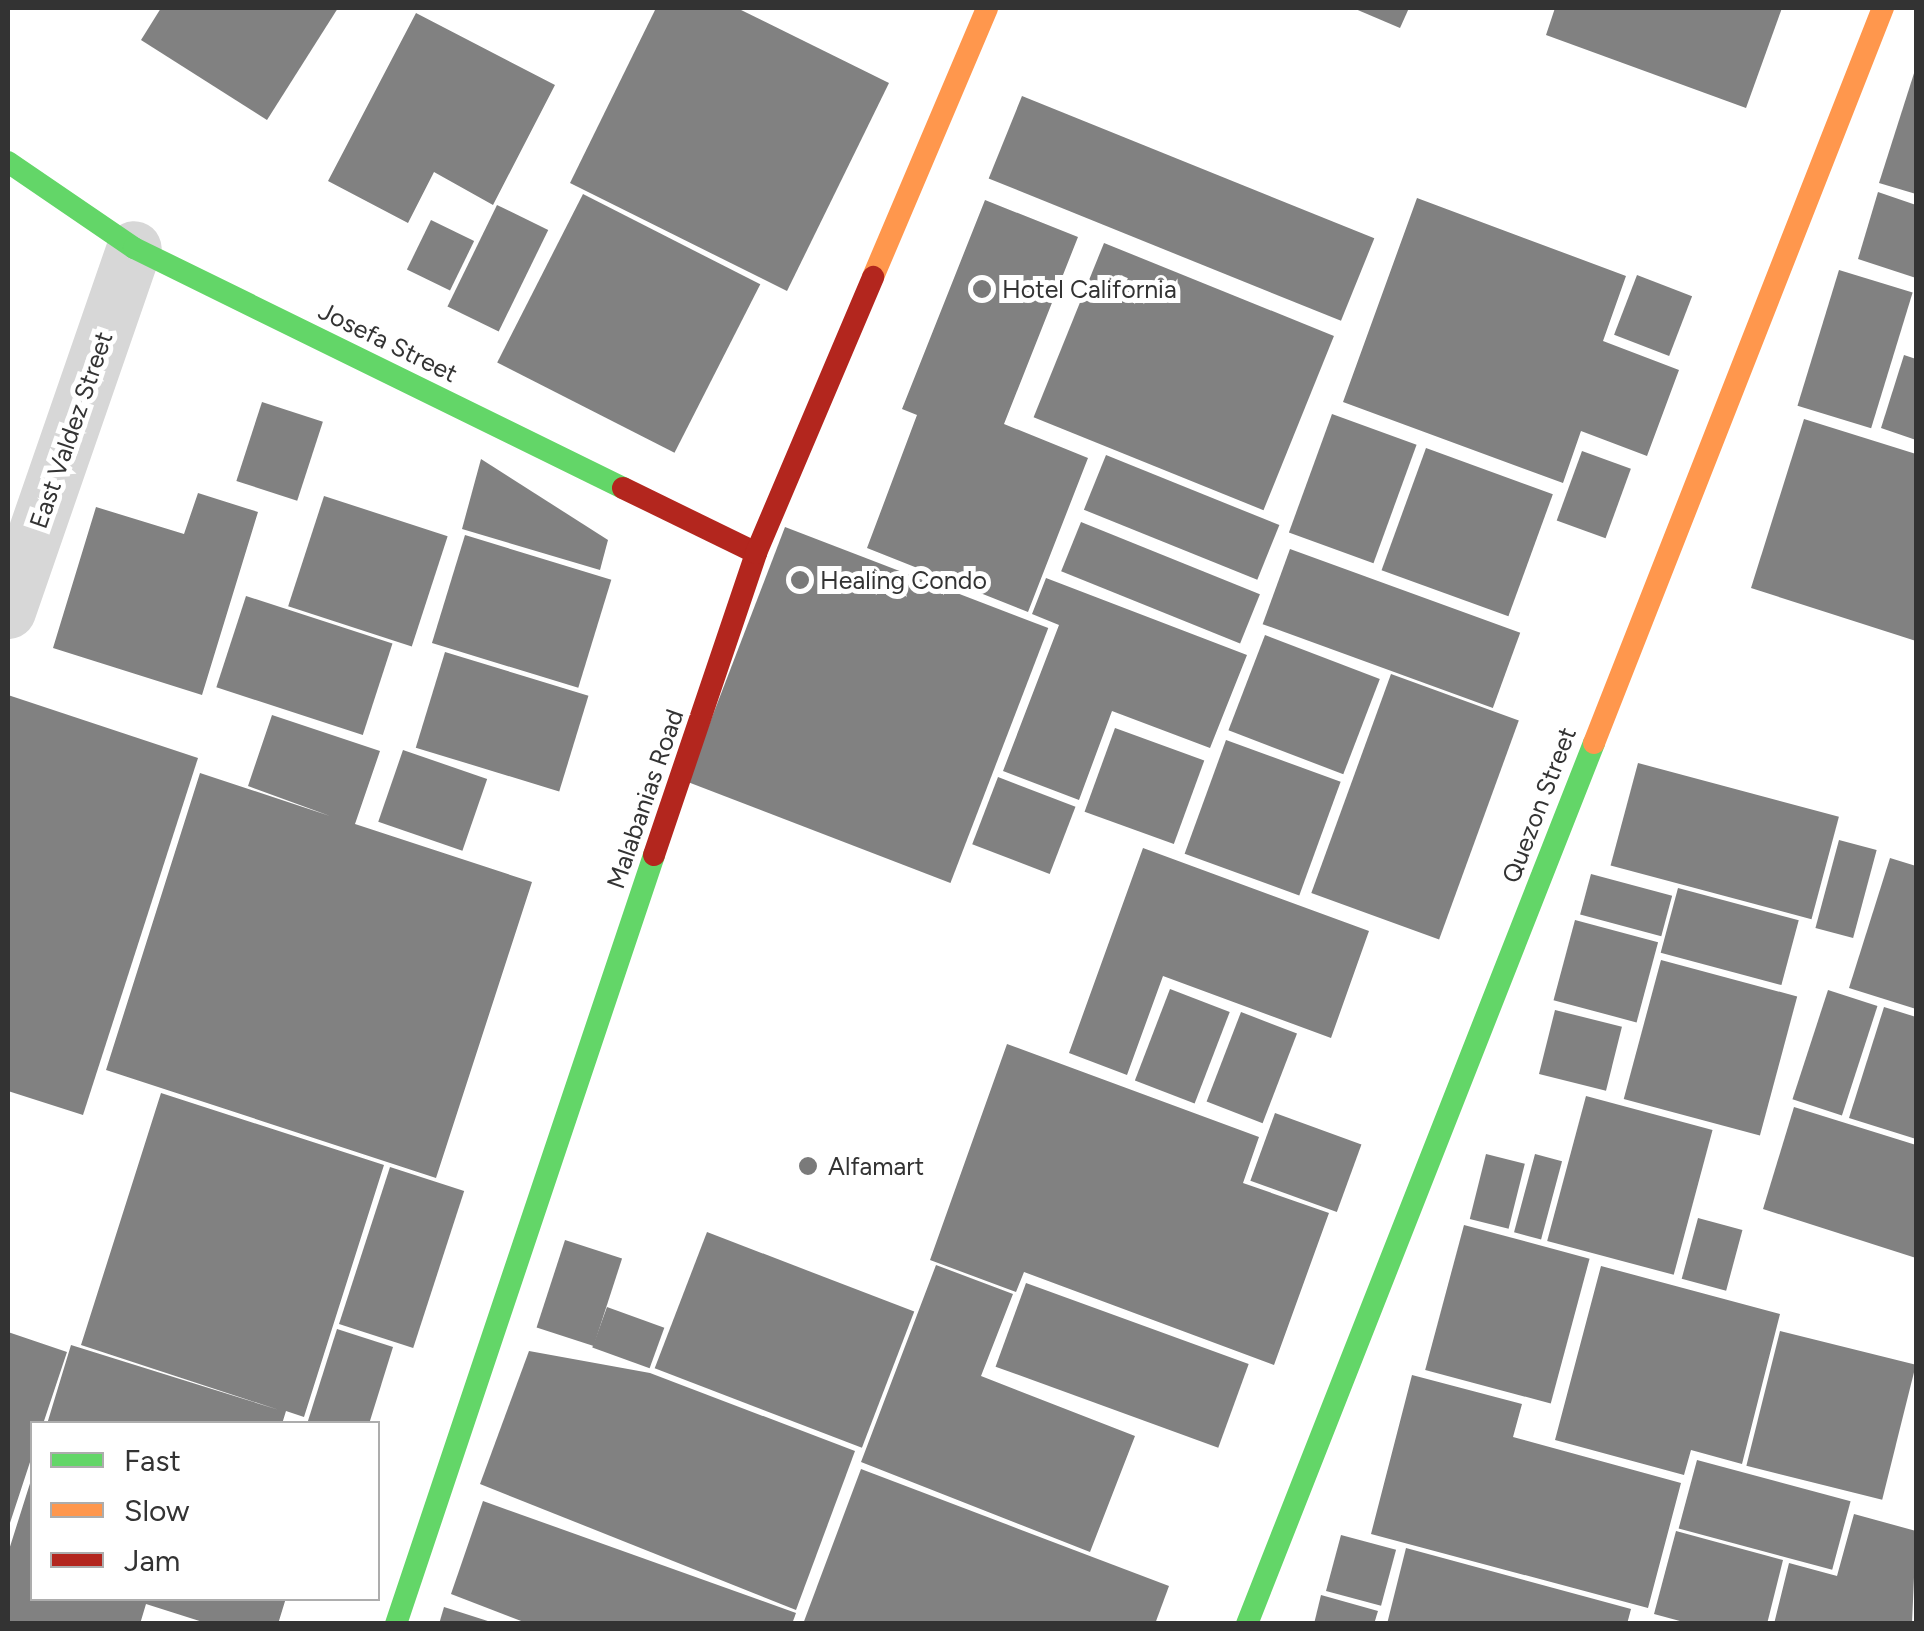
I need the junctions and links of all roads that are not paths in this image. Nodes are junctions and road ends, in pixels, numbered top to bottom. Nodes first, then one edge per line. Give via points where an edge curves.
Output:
1 (987, 8) edge
2 (1882, 8) edge
3 (8, 162) edge
4 (134, 248) junction
5 (756, 552) junction
6 (8, 611) edge
7 (396, 1624) edge
8 (1247, 1624) edge

1 - 5 street, Malabanias Road
2 - 8 street, Quezon Street
3 - 4 street, Josefa Street
4 - 5 street, Josefa Street
4 - 6 street, East Valdez Street
5 - 7 street, Malabanias Road

